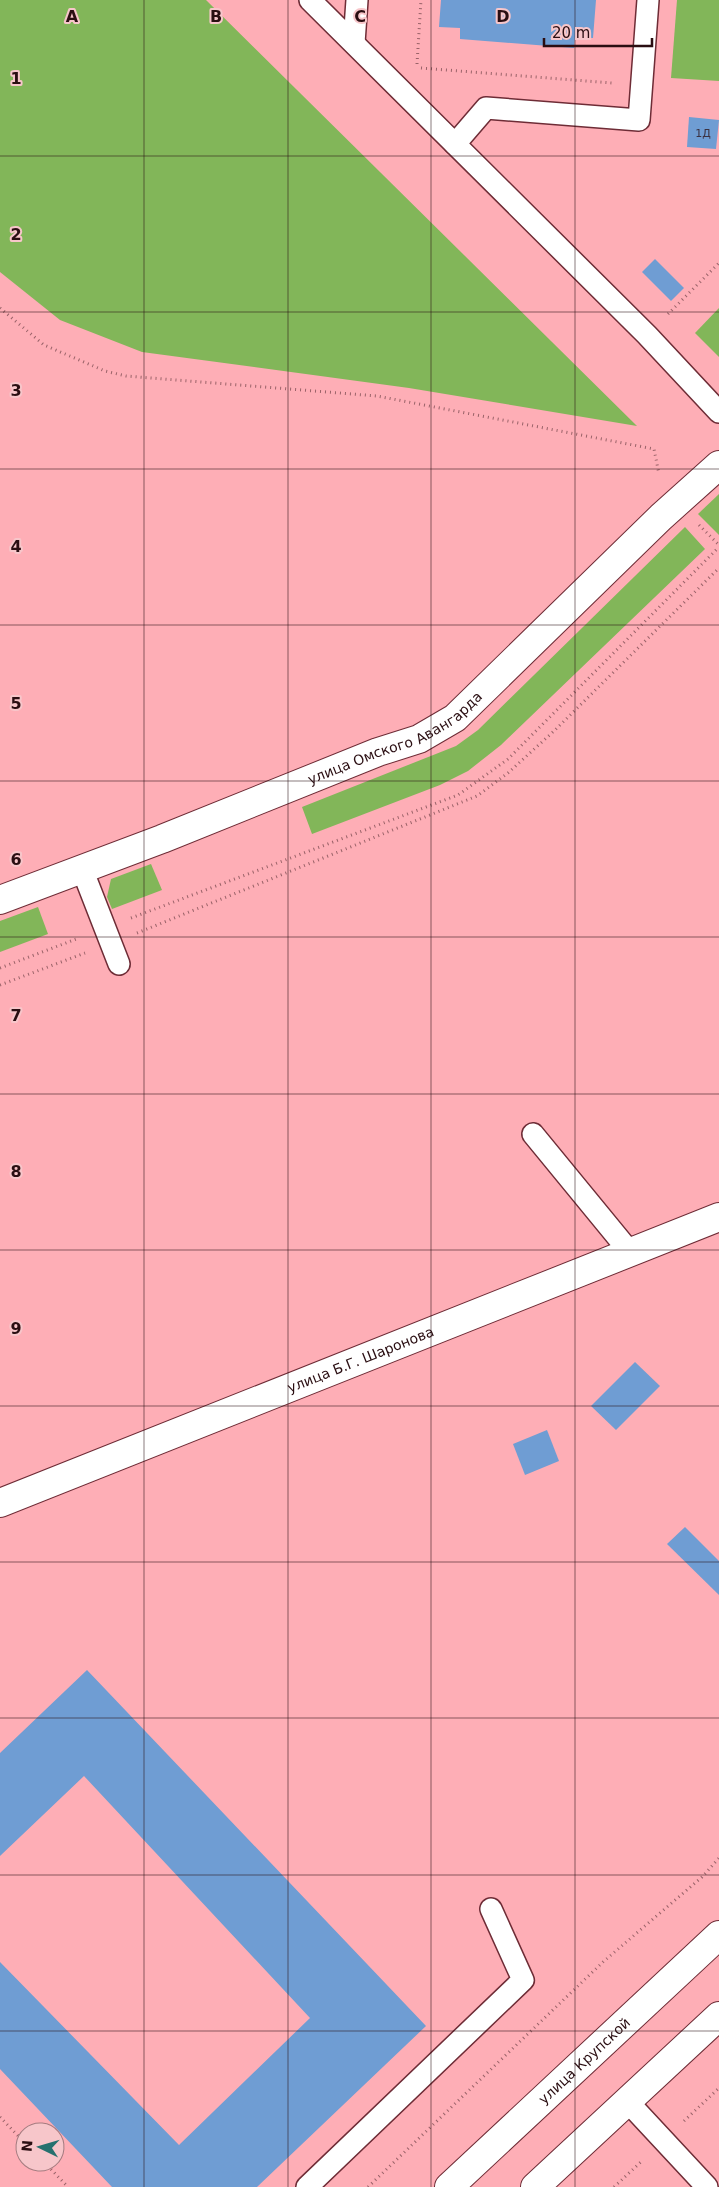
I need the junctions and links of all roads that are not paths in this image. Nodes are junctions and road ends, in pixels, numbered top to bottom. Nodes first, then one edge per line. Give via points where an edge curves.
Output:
1 (310, 0) edge
2 (357, 0) edge
3 (648, 0) edge
4 (354, 43) junction
5 (455, 144) junction
6 (719, 412) edge
7 (719, 465) edge
8 (82, 869) junction
9 (0, 900) edge
10 (119, 964) dead end
11 (533, 1134) dead end
12 (719, 1217) edge
13 (629, 1251) junction
14 (0, 1503) edge
15 (491, 1909) dead end
16 (719, 1935) edge
17 (719, 2016) edge
18 (627, 2101) junction
19 (307, 2187) edge
20 (449, 2187) edge
21 (536, 2187) edge
22 (707, 2187) edge

1 - 4 lane
2 - 4 lane
3 - 5 lane via 639,120 486,108
4 - 5 lane
5 - 6 lane via 648,336
7 - 8 main road, улица Омского Авангарда via 661,517 455,718 419,739 378,752
8 - 9 main road, улица Омского Авангарда
8 - 10 lane
11 - 13 lane
12 - 13 main road, улица Б.Г. Шаронова
13 - 14 main road, улица Б.Г. Шаронова
15 - 19 lane via 523,1980
16 - 20 main road, улица Крупской
17 - 18 main road
18 - 21 main road
18 - 22 lane

